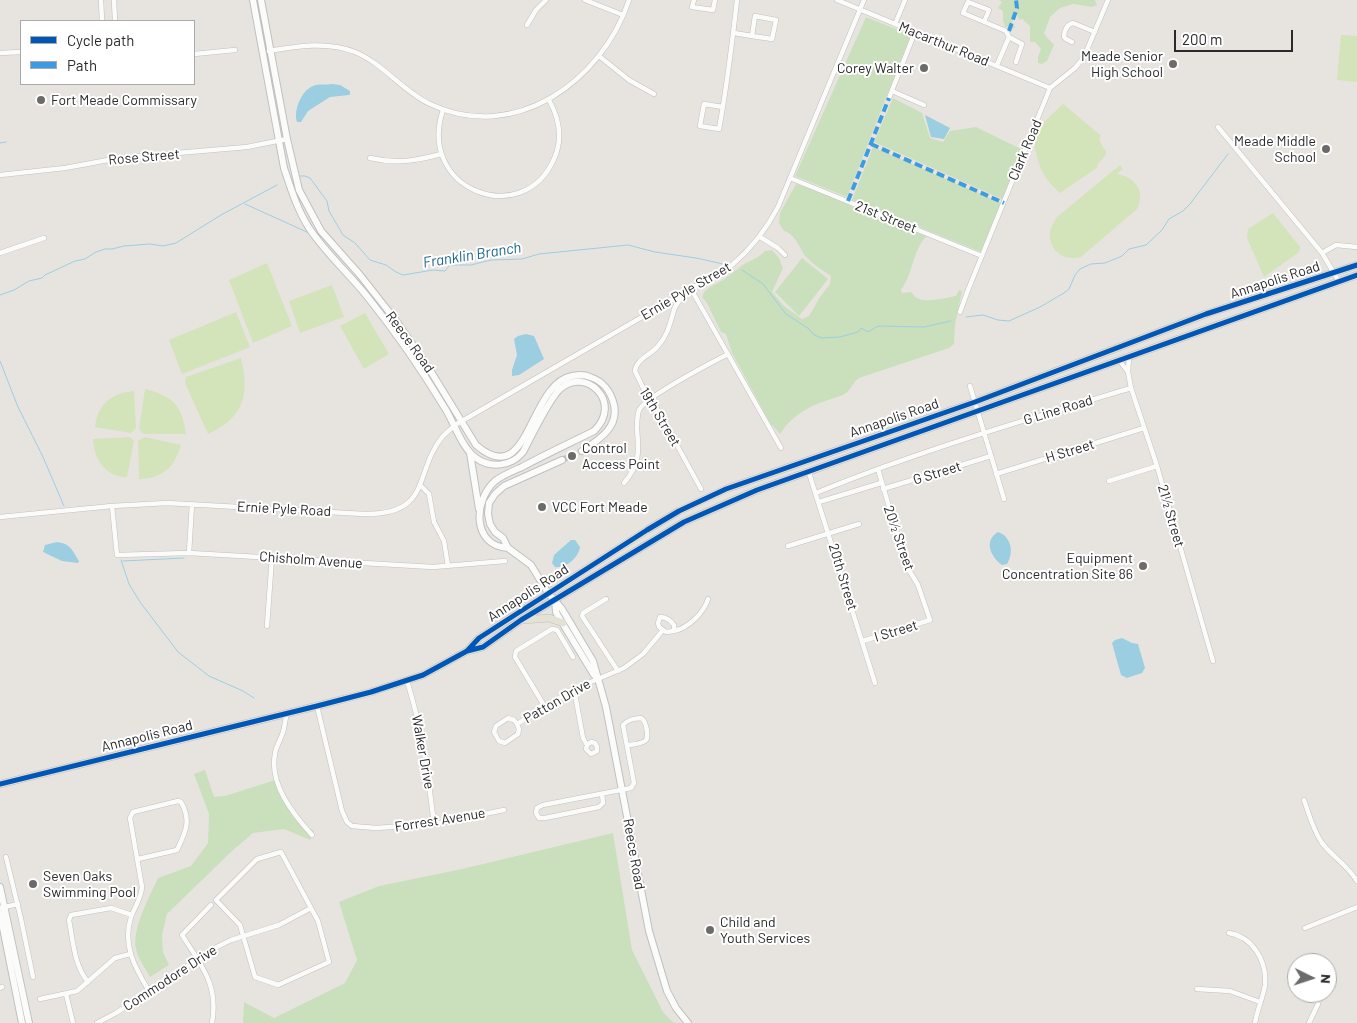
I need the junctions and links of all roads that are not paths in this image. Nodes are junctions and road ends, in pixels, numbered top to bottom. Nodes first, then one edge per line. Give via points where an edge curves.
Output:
1 (101, 0) edge
2 (114, 0) edge
3 (253, 0) edge
4 (261, 0) edge
5 (546, 0) edge
6 (585, 0) edge
7 (629, 0) edge
8 (694, 0) edge
9 (715, 0) edge
10 (737, 0) edge
11 (837, 0) edge
12 (864, 0) edge
13 (905, 0) edge
14 (1108, 0) edge
15 (860, 9) junction
16 (623, 15) junction
17 (102, 20) edge
18 (115, 20) edge
19 (984, 22) junction
20 (895, 24) junction
21 (527, 25) dead end
22 (915, 32) junction
23 (1095, 32) junction
24 (734, 33) junction
25 (752, 36) junction
26 (1009, 37) junction
27 (1072, 42) dead end
28 (235, 50) dead end
29 (271, 50) junction
30 (20, 52) edge
31 (263, 52) junction
32 (1, 53) edge
33 (195, 54) edge
34 (599, 56) junction
35 (1016, 62) dead end
36 (997, 66) junction
37 (1050, 88) junction
38 (892, 91) junction
39 (654, 94) dead end
40 (889, 98) dead end
41 (549, 100) junction
42 (924, 105) dead end
43 (723, 107) junction
44 (443, 110) junction
45 (1218, 127) dead end
46 (287, 139) junction
47 (279, 141) junction
48 (441, 154) junction
49 (370, 158) dead end
50 (0, 175) edge
51 (790, 178) junction
52 (760, 237) junction
53 (44, 238) dead end
54 (1357, 246) edge
55 (0, 253) edge
56 (1322, 253) junction
57 (785, 255) dead end
58 (982, 256) junction
59 (1357, 265) edge
60 (1333, 272) junction
61 (1357, 275) edge
62 (1338, 280) junction
63 (691, 289) junction
64 (679, 296) junction
65 (960, 312) dead end
66 (1129, 343) junction
67 (728, 354) junction
68 (1129, 356) junction
69 (1119, 360) junction
70 (1128, 372) junction
71 (970, 386) dead end
72 (1131, 388) junction
73 (512, 392) joint
74 (650, 399) junction
75 (975, 402) junction
76 (978, 411) junction
77 (458, 423) junction
78 (1144, 428) junction
79 (984, 433) junction
80 (781, 448) dead end
81 (582, 451) tunnel mouth
82 (470, 453) junction
83 (818, 456) junction
84 (991, 456) junction
85 (562, 460) tunnel mouth
86 (1157, 466) junction
87 (878, 469) junction
88 (809, 472) junction
89 (996, 474) junction
90 (1109, 481) dead end
91 (624, 483) dead end
92 (882, 483) junction
93 (421, 486) junction
94 (702, 489) dead end
95 (883, 490) junction
96 (816, 493) junction
97 (1004, 498) dead end
98 (819, 502) junction
99 (192, 504) junction
100 (112, 506) junction
101 (480, 510) junction
102 (0, 517) edge
103 (859, 524) dead end
104 (829, 533) junction
105 (788, 546) dead end
106 (508, 548) junction
107 (189, 553) junction
108 (272, 557) junction
109 (506, 561) dead end
110 (448, 566) junction
111 (542, 582) junction
112 (562, 584) junction
113 (548, 593) junction
114 (606, 599) dead end
115 (708, 599) dead end
116 (555, 600) junction
117 (521, 620) junction
118 (930, 620) joint
119 (562, 623) junction
120 (267, 626) dead end
121 (663, 630) junction
122 (674, 631) junction
123 (862, 641) junction
124 (468, 651) junction
125 (573, 657) dead end
126 (1213, 661) dead end
127 (618, 671) junction
128 (598, 678) junction
129 (407, 681) junction
130 (875, 683) dead end
131 (574, 689) junction
132 (317, 706) junction
133 (544, 707) junction
134 (286, 713) junction
135 (517, 724) junction
136 (587, 745) dead end
137 (627, 746) junction
138 (0, 784) edge
139 (622, 790) junction
140 (602, 794) junction
141 (1304, 800) dead end
142 (504, 810) dead end
143 (434, 824) junction
144 (312, 835) dead end
145 (6, 857) dead end
146 (138, 860) junction
147 (1357, 881) edge
148 (0, 887) edge
149 (18, 904) junction
150 (211, 905) dead end
151 (3, 908) edge
152 (311, 908) junction
153 (1357, 908) edge
154 (0, 913) edge
155 (132, 915) junction
156 (1305, 928) dead end
157 (1229, 933) dead end
158 (244, 935) junction
159 (130, 954) junction
160 (198, 960) junction
161 (33, 977) dead end
162 (88, 982) junction
163 (1196, 988) dead end
164 (149, 991) junction
165 (66, 994) junction
166 (40, 999) dead end
167 (1260, 1002) junction
168 (1318, 1004) dead end
169 (22, 1023) edge
170 (29, 1023) edge
171 (73, 1023) edge
172 (97, 1023) edge
173 (212, 1023) edge
174 (688, 1023) edge
175 (1255, 1023) edge
176 (1309, 1023) edge

1 - 17 street
2 - 18 street
3 - 31 street, Reece Road
4 - 29 street, Reece Road
5 - 21 street
6 - 16 street
7 - 16 street
8 - 9 street via 692,7 714,10
10 - 24 street
11 - 15 street, Macarthur Road
12 - 15 street, Ernie Pyle Street
13 - 20 street
14 - 23 street, Clark Road
15 - 20 street, Macarthur Road
15 - 51 street, Ernie Pyle Street
16 - 34 street
19 - 19 street via 963,14 968,2 989,10
19 - 26 street via 1006,31
20 - 22 street, Macarthur Road
22 - 36 street, Macarthur Road
22 - 38 street
23 - 27 street via 1070,24 1064,37
23 - 37 street, Clark Road via 1079,64
24 - 25 street
24 - 43 street
25 - 25 street via 772,39 776,20 755,16
26 - 35 street via 1022,44
26 - 36 street
28 - 33 street
29 - 31 street
29 - 44 street via 317,45 355,52 370,59 422,100
29 - 46 street, Reece Road
30 - 32 street
31 - 47 street, Reece Road
34 - 39 street via 629,80
34 - 41 street via 576,80
36 - 37 street, Macarthur Road
37 - 58 street, Clark Road
38 - 40 street
38 - 42 street
41 - 44 street via 525,110 494,116 471,116
41 - 48 street via 558,122 557,150 552,165 529,188 505,195 478,192 453,175
43 - 43 street via 719,129 700,126 704,104
44 - 48 street via 438,131
45 - 56 street
46 - 47 street, Rose Street
46 - 77 street, Reece Road via 298,190 321,231 397,322 430,370
47 - 50 street, Rose Street
47 - 77 street, Reece Road via 292,194 309,228 384,319
48 - 49 street via 403,162
51 - 52 street, Ernie Pyle Street
51 - 58 street, 21st Street
52 - 57 street
52 - 63 street, Ernie Pyle Street via 732,265
53 - 55 street
54 - 56 street via 1336,246
56 - 60 street
58 - 65 street, Clark Road
59 - 60 main road, Annapolis Road
60 - 62 street
60 - 66 main road, Annapolis Road
61 - 62 main road, Annapolis Road
62 - 68 main road, Annapolis Road
63 - 64 street, Ernie Pyle Street
63 - 67 street
64 - 73 street, Ernie Pyle Street
64 - 74 street, 19th Street via 665,337 635,368
66 - 69 main road
66 - 75 main road, Annapolis Road
67 - 74 street
67 - 80 street
68 - 69 main road, Annapolis Road
68 - 70 street, 21½ Street
69 - 70 street, 21½ Street
69 - 76 main road, Annapolis Road
70 - 72 street, 21½ Street
71 - 75 street
72 - 78 street, 21½ Street
72 - 79 street, G Line Road
73 - 77 street, Ernie Pyle Road
74 - 91 street via 638,412 639,454
74 - 94 street, 19th Street
75 - 76 street
75 - 83 main road, Annapolis Road
76 - 79 street
76 - 88 main road, Annapolis Road
77 - 81 street, Reece Road via 485,453 504,457 518,449 552,387 568,376 588,375 608,391 615,415 608,432
77 - 82 street, Reece Road
77 - 93 street, Ernie Pyle Road via 443,436
78 - 86 street, 21½ Street
78 - 89 street, H Street
79 - 84 street
79 - 87 street
82 - 101 street, Reece Road
82 - 101 street via 484,463 494,465 518,460 558,390 571,382 585,382 603,397 606,406 602,424 497,480 483,495
83 - 88 main road via 808,468
83 - 112 main road, Annapolis Road via 726,489 679,511
84 - 89 street
84 - 95 street, G Street
85 - 106 street, Reece Road via 504,486 495,494 488,514 490,524
86 - 90 street
86 - 126 street, 21½ Street
87 - 92 street, 20½ Street
87 - 96 street
88 - 96 street, 20th Street
88 - 116 main road, Annapolis Road via 684,522
89 - 97 street
92 - 95 street, 20½ Street
92 - 98 street
93 - 99 street, Ernie Pyle Road via 413,498 398,509 373,514
93 - 110 street via 429,494 434,522 444,541
95 - 118 street, 20½ Street via 906,565 918,585
96 - 98 street, 20th Street
98 - 104 street, 20th Street
99 - 100 street, Ernie Pyle Road
99 - 107 street
100 - 102 street, Ernie Pyle Road
100 - 107 street, Chisholm Avenue via 117,555
101 - 106 street, Reece Road via 482,530 488,539 498,547
103 - 104 street
104 - 105 street
104 - 123 street, 20th Street
106 - 111 street, Reece Road via 531,565
107 - 108 street, Chisholm Avenue
108 - 110 street, Chisholm Avenue
108 - 120 street
109 - 110 street, Chisholm Avenue
111 - 112 main road
111 - 113 street, Reece Road
112 - 113 main road, Annapolis Road
113 - 116 street, Reece Road
113 - 124 main road, Annapolis Road via 479,638
114 - 127 street via 582,616
115 - 122 street via 699,615
116 - 117 main road, Annapolis Road
116 - 119 street, Reece Road via 556,612
116 - 128 street, Reece Road via 593,661
117 - 119 main road via 549,618
117 - 124 main road, Annapolis Road via 483,647
118 - 123 street, I Street
119 - 128 street, Reece Road
121 - 122 street
121 - 122 street, Patton Drive via 658,620 663,617 674,625
121 - 127 street, Patton Drive via 644,654
123 - 130 street, 20th Street
124 - 129 main road, Annapolis Road
125 - 133 street via 556,630 552,629 516,651 515,657
127 - 128 street, Patton Drive
128 - 131 street, Patton Drive
128 - 139 street, Reece Road
129 - 132 main road, Annapolis Road
129 - 143 street, Walker Drive via 426,757
131 - 133 street, Patton Drive
131 - 136 street
132 - 134 main road, Annapolis Road
132 - 143 street, Forrest Avenue via 347,822 352,826 376,828
133 - 135 street, Patton Drive
134 - 138 main road, Annapolis Road
134 - 144 street via 274,768 286,802
135 - 135 street, Patton Drive via 518,734 505,742 500,741 494,732 496,726 508,718
137 - 137 street via 624,722 642,719 648,737 644,742
137 - 139 street via 634,783 631,788
139 - 140 street
139 - 174 street, Reece Road via 649,931 667,991
140 - 140 street via 543,805 537,808 536,814 545,818 599,807 603,803
141 - 147 street via 1318,836
142 - 143 street, Forrest Avenue
145 - 149 street
146 - 146 street via 177,850 188,824 181,802 133,812
146 - 155 street via 141,898
148 - 151 street
149 - 151 street
149 - 161 street
150 - 160 street via 182,935
151 - 170 street
152 - 158 street, Commodore Drive via 279,925
152 - 158 street via 318,921 328,962 278,985 256,977
152 - 158 street via 281,852 257,859 216,900 237,921
153 - 156 street
154 - 169 street
155 - 159 street via 128,930
155 - 162 street via 111,908 69,917 79,970
157 - 167 street via 1245,938 1259,956 1265,979
158 - 160 street, Commodore Drive
159 - 162 street via 115,958
159 - 164 street
160 - 164 street, Commodore Drive
160 - 173 street via 212,988
162 - 165 street via 77,991
163 - 167 street via 1230,991
164 - 172 street, Commodore Drive
165 - 166 street
165 - 171 street
167 - 175 street
168 - 176 street

